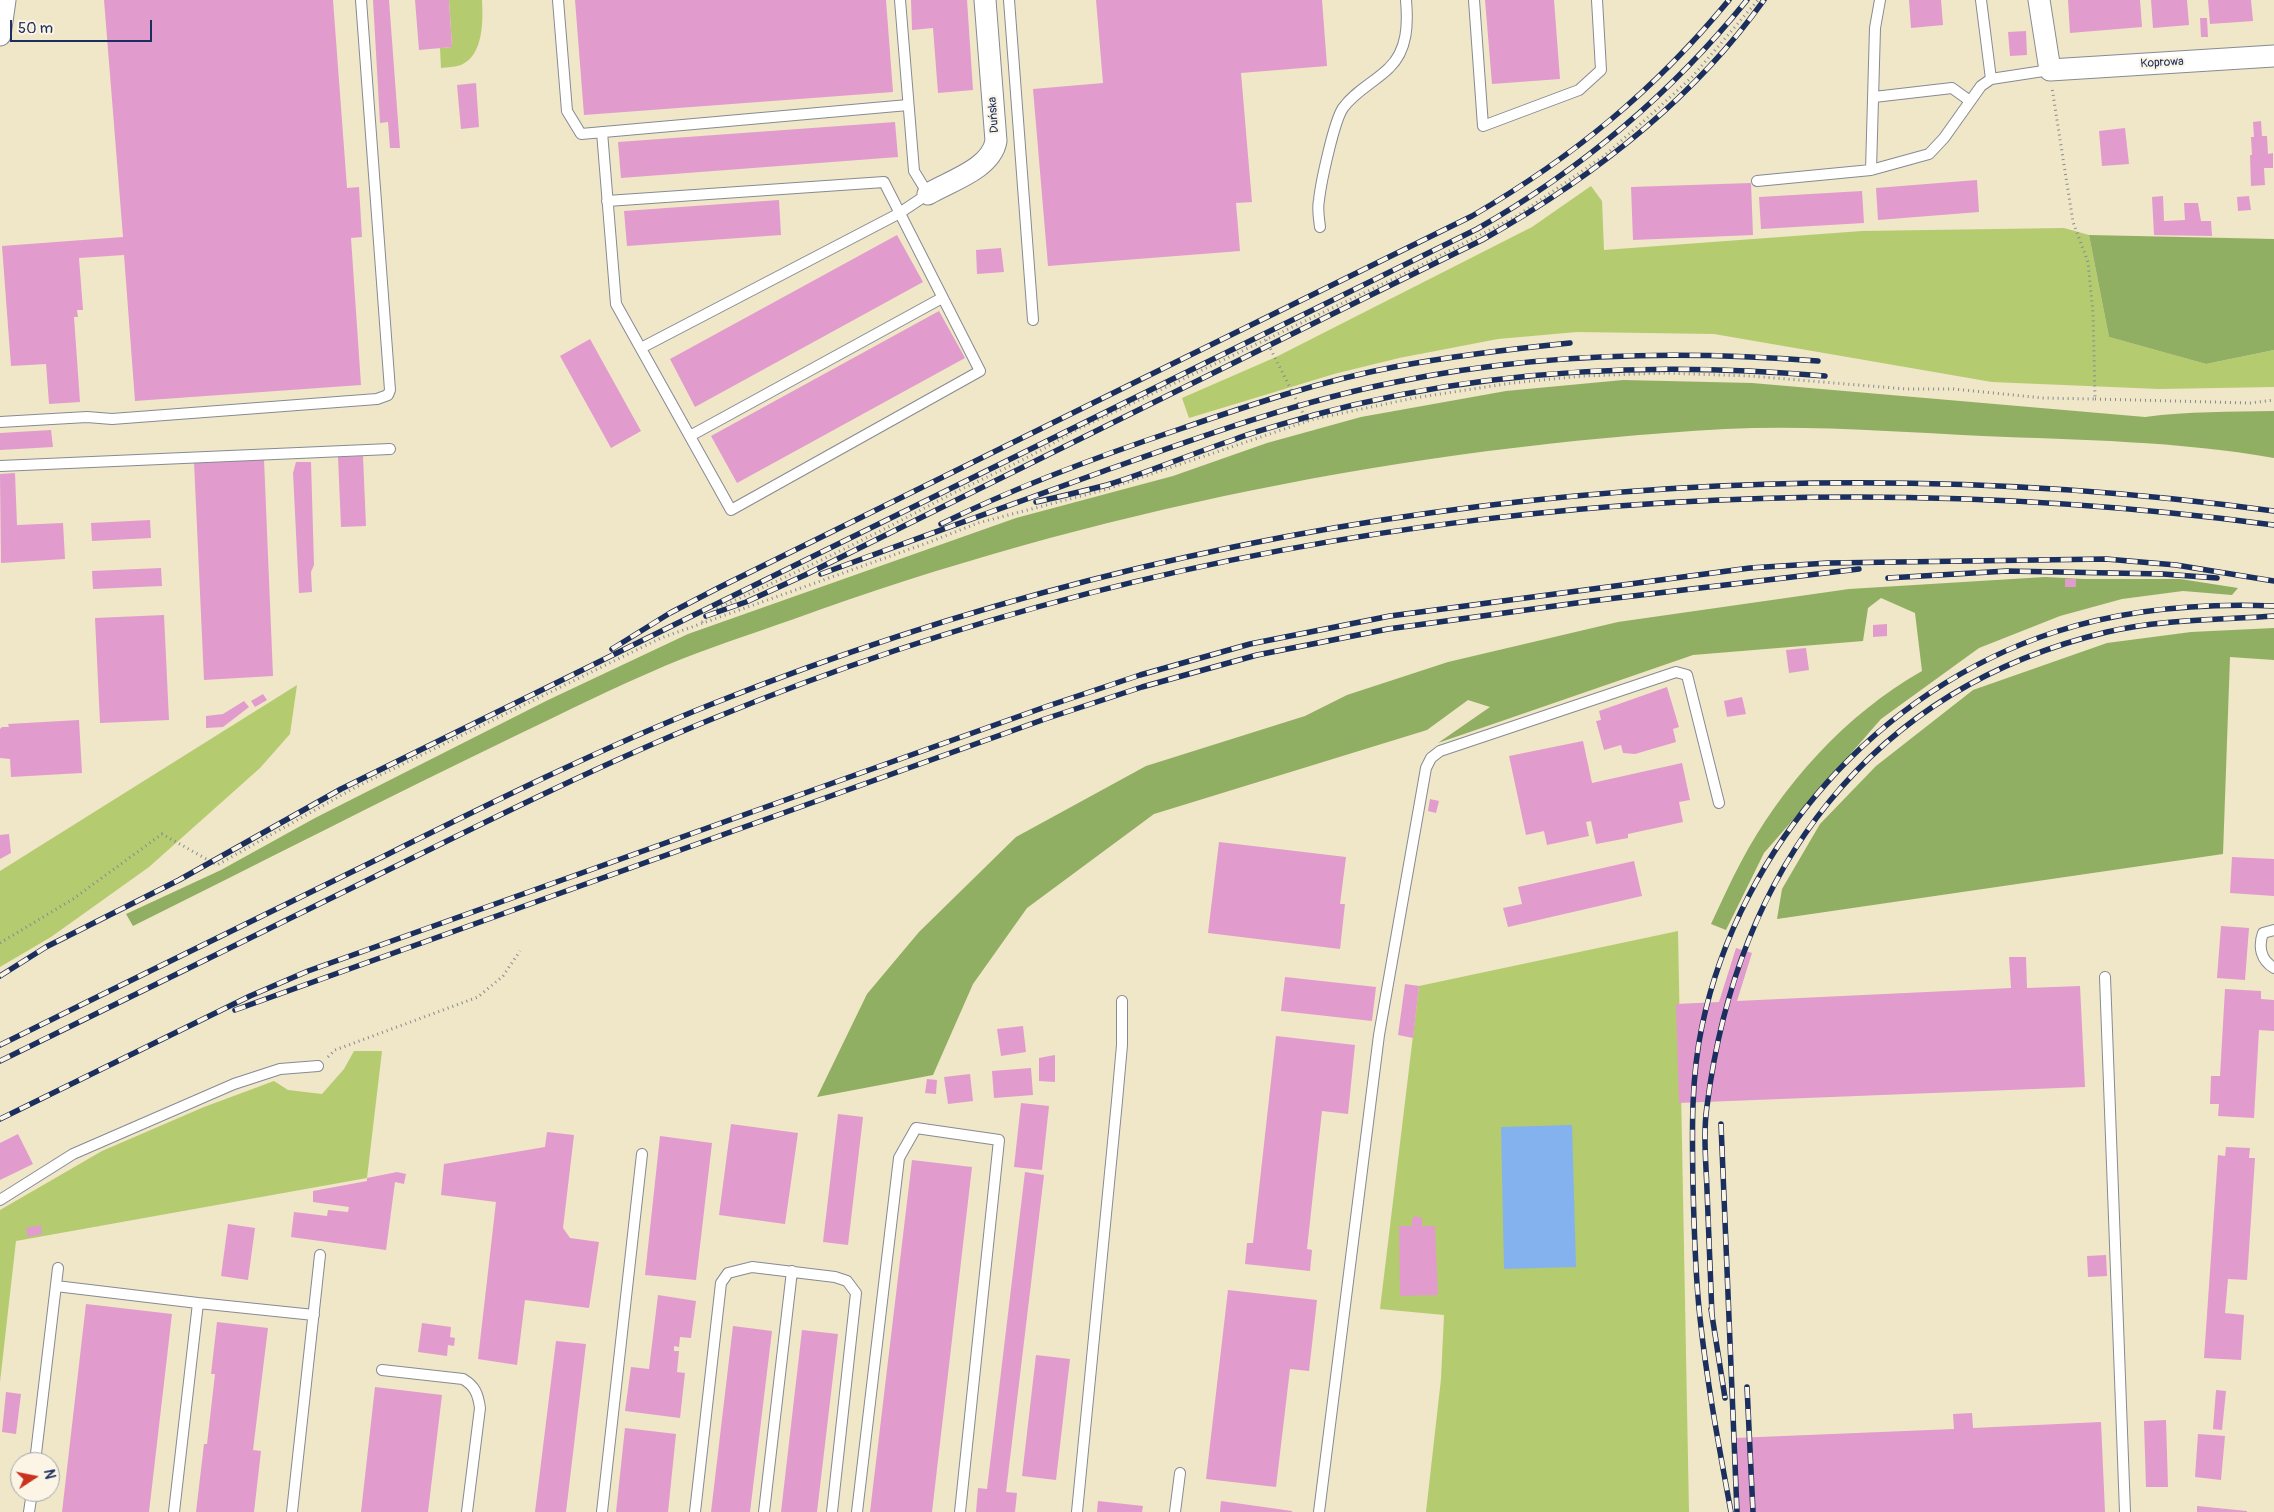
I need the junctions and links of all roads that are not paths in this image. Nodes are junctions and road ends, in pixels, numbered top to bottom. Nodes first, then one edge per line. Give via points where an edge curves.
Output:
1 (5, 0) edge
2 (361, 0) edge
3 (558, 0) edge
4 (900, 0) edge
5 (986, 0) edge
6 (1009, 0) edge
7 (1406, 0) edge
8 (1474, 0) edge
9 (1597, 0) edge
10 (1880, 0) edge
11 (1981, 0) edge
12 (2039, 0) edge
13 (0, 35) edge
14 (2274, 56) edge
15 (2050, 70) junction
16 (1990, 79) junction
17 (1874, 97) junction
18 (1970, 101) junction
19 (908, 105) junction
20 (602, 132) junction
21 (1872, 170) junction
22 (1757, 181) dead end
23 (928, 194) junction
24 (608, 201) junction
25 (898, 214) junction
26 (1320, 227) dead end
27 (942, 298) junction
28 (1033, 320) dead end
29 (641, 348) junction
30 (0, 422) edge
31 (690, 436) junction
32 (390, 449) dead end
33 (0, 466) edge
34 (1719, 803) dead end
35 (2274, 930) edge
36 (2274, 968) edge
37 (2105, 977) dead end
38 (1122, 1000) dead end
39 (318, 1066) road end
40 (642, 1154) dead end
41 (0, 1200) edge
42 (320, 1255) dead end
43 (58, 1268) dead end
44 (792, 1272) junction
45 (56, 1286) junction
46 (198, 1304) junction
47 (314, 1315) junction
48 (382, 1370) dead end
49 (36, 1452) edge
50 (1180, 1472) dead end
51 (174, 1512) edge
52 (292, 1512) edge
53 (467, 1512) edge
54 (602, 1512) edge
55 (695, 1512) edge
56 (764, 1512) edge
57 (832, 1512) edge
58 (857, 1512) edge
59 (960, 1512) edge
60 (1078, 1512) edge
61 (1175, 1512) edge
62 (1319, 1512) edge
63 (2125, 1512) edge

1 - 13 street
2 - 30 lane via 388,395 378,399 112,419 87,417
3 - 20 lane via 567,111 581,134
4 - 19 lane
5 - 23 street, Duńska via 996,141 994,152 984,163
6 - 28 lane
7 - 26 lane via 1408,28 1399,53 1390,68 1342,108 1337,121 1318,201
8 - 9 lane via 1483,126 1579,90 1601,70
10 - 17 lane via 1875,28
11 - 16 lane
12 - 15 street
14 - 15 street, Koprowa
15 - 16 lane
16 - 18 lane
17 - 18 lane via 1952,88
17 - 21 lane
18 - 21 lane via 1930,154
19 - 20 lane
19 - 23 lane via 914,171
20 - 24 lane
21 - 22 lane
23 - 25 lane
24 - 25 lane via 884,182
24 - 29 lane via 616,304
25 - 27 lane
25 - 29 lane
27 - 31 lane
27 - 31 lane via 980,371 732,510
29 - 31 lane
32 - 33 lane
34 - 62 lane via 1687,676 1676,672 1440,751 1430,758 1379,1035
35 - 36 lane via 2263,933 2260,945 2263,958
37 - 63 lane
38 - 60 lane via 1118,1101
39 - 41 lane via 280,1068 234,1084 73,1154
40 - 54 lane
42 - 47 lane
43 - 45 lane
44 - 55 lane via 752,1267 728,1273 721,1283
44 - 56 lane
44 - 57 lane via 835,1277 848,1282 856,1293
45 - 46 lane
45 - 49 lane
46 - 47 lane
46 - 51 lane
47 - 52 lane
48 - 53 lane via 462,1379 471,1384 479,1396
50 - 61 lane
58 - 59 lane via 899,1158 916,1128 999,1140

